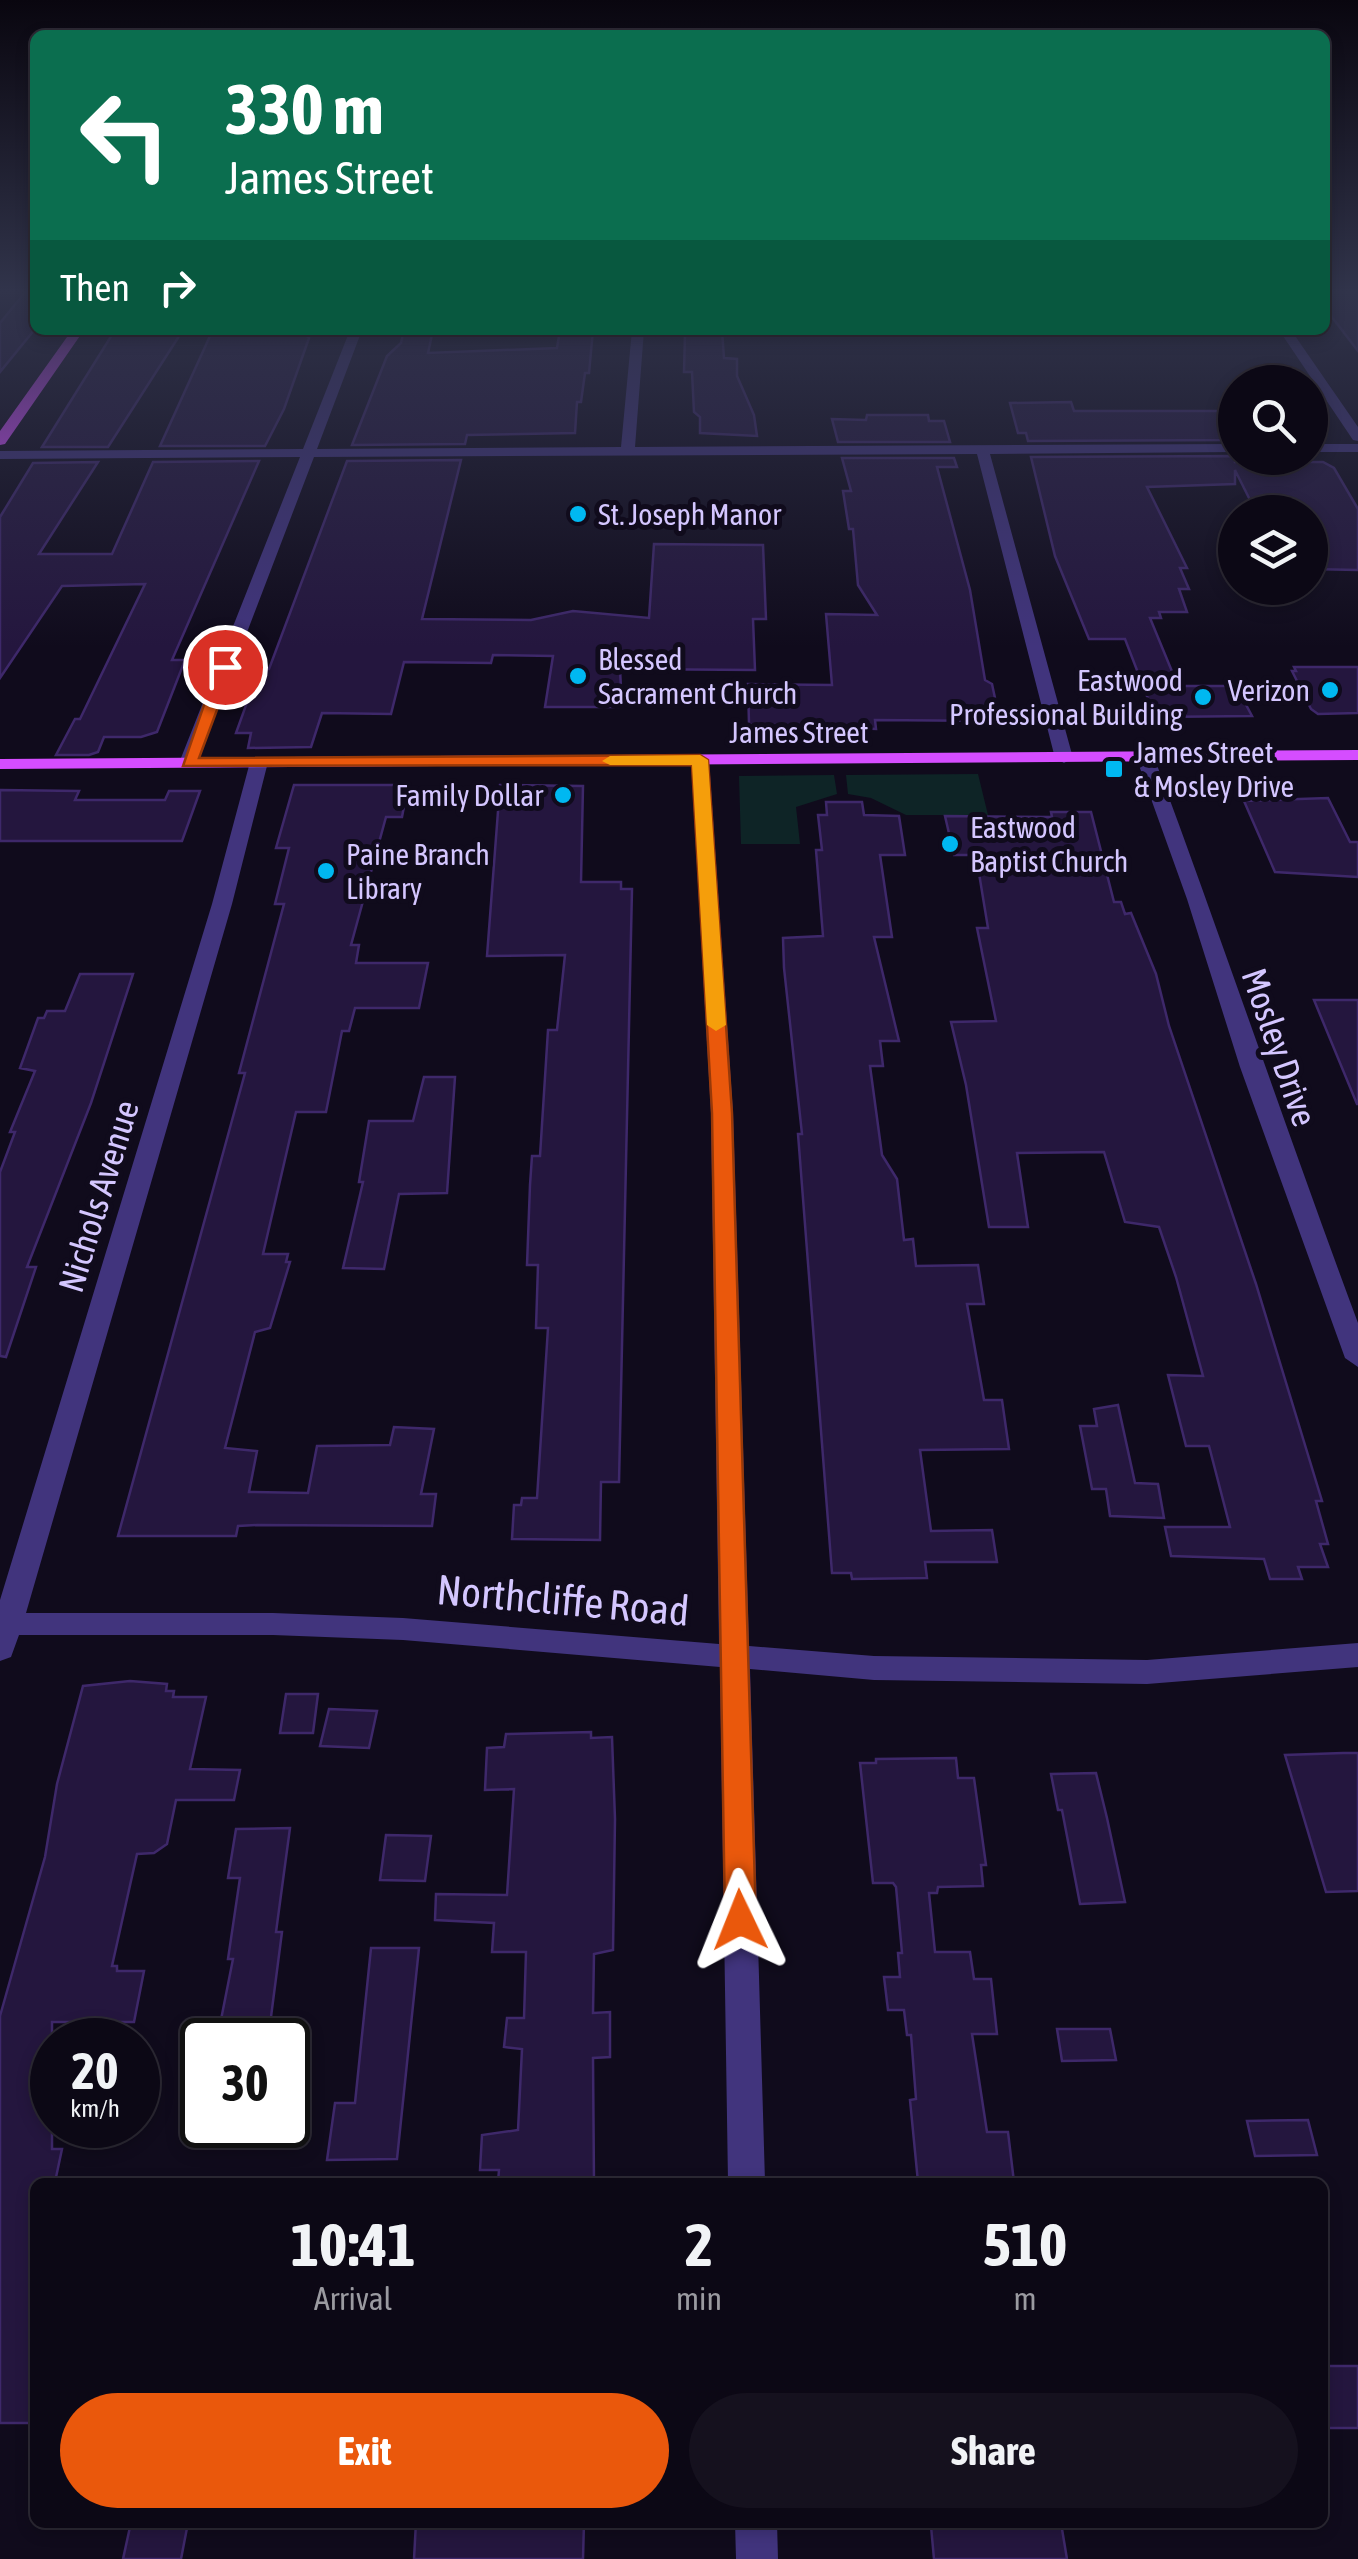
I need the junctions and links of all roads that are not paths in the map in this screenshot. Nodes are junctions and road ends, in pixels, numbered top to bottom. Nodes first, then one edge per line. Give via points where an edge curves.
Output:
1 (23, 408) edge
2 (325, 408) edge
3 (632, 408) edge
4 (1339, 408) edge
5 (1358, 436) edge
6 (0, 441) edge
7 (982, 448) junction
8 (1218, 448) edge
9 (1328, 448) edge
10 (1358, 448) edge
11 (628, 451) junction
12 (308, 453) junction
13 (0, 455) edge
14 (1358, 755) edge
15 (1144, 757) junction
16 (1064, 758) junction
17 (700, 760) junction
18 (260, 762) junction
19 (188, 763) junction
20 (0, 764) edge
21 (1358, 1358) edge
22 (2, 1632) edge
23 (1358, 1655) edge
24 (733, 1658) junction
25 (747, 2178) edge
26 (756, 2528) edge
27 (757, 2559) edge

1 - 6 main road
2 - 12 street
3 - 11 street
4 - 5 street
7 - 8 street
7 - 11 street
7 - 16 street
9 - 10 street
11 - 12 street
12 - 13 street
12 - 19 street
14 - 15 main road, James Street
15 - 16 main road, James Street
15 - 21 street, Mosley Drive
16 - 17 main road, James Street
17 - 18 main road, James Street
17 - 24 street via 722,1113
18 - 19 main road, James Street
18 - 22 street, Nichols Avenue
19 - 20 main road, James Street
22 - 24 street, Northcliffe Road via 272,1624
23 - 24 street, Northcliffe Road via 1147,1672 874,1668
24 - 25 street
26 - 27 street

